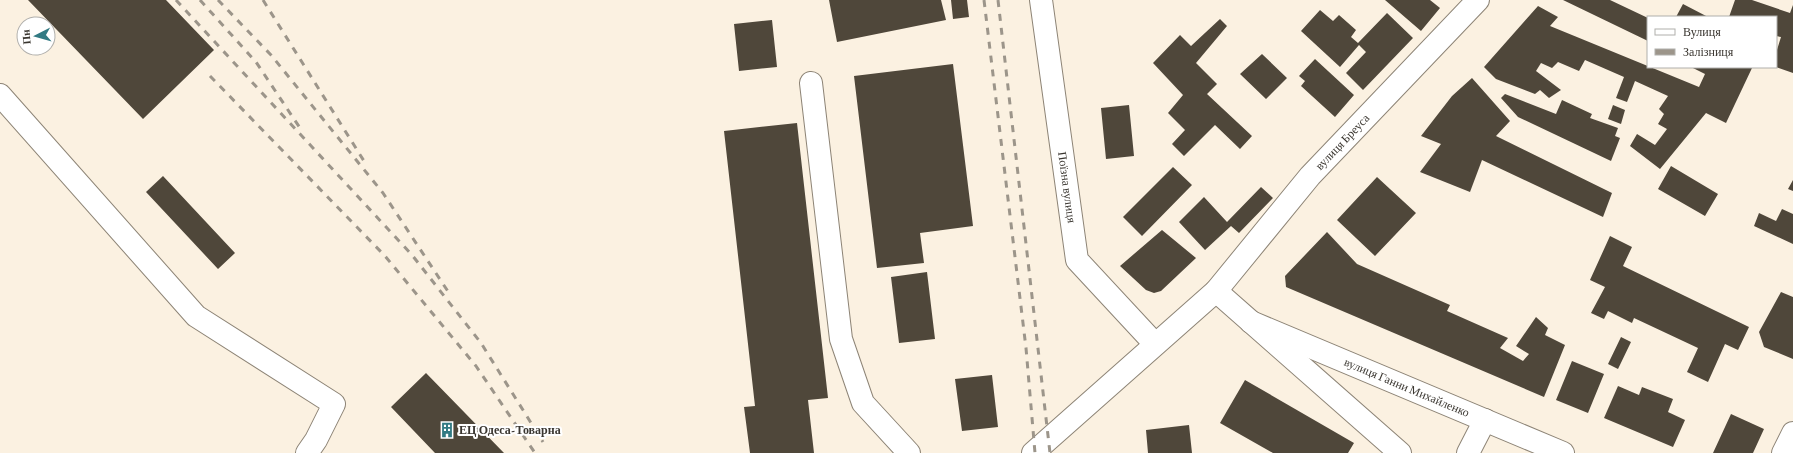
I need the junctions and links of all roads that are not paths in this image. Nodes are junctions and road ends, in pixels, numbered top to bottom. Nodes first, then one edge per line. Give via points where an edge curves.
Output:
1 (1041, 0) edge
2 (1478, 0) edge
3 (811, 83) dead end
4 (0, 95) edge
5 (1216, 291) junction
6 (1251, 322) junction
7 (1155, 344) junction
8 (1485, 420) junction
9 (1793, 433) edge
10 (306, 453) edge
11 (909, 453) edge
12 (1033, 453) edge
13 (1400, 453) edge
14 (1468, 453) edge
15 (1562, 453) edge
16 (1782, 453) edge

1 - 7 street, Поїзна вулиця via 1077,260
2 - 5 street, вулиця Бреуса via 1310,176
3 - 11 street via 841,339 863,403
4 - 10 street via 196,316 334,404 316,440
5 - 6 street, вулиця Ганни Михайленко
5 - 7 street, вулиця Бреуса
6 - 8 street, вулиця Ганни Михайленко
6 - 13 street, вулиця Ганни Михайленко
7 - 12 street, вулиця Бреуса
8 - 14 street
8 - 15 street, вулиця Ганни Михайленко
9 - 16 street

